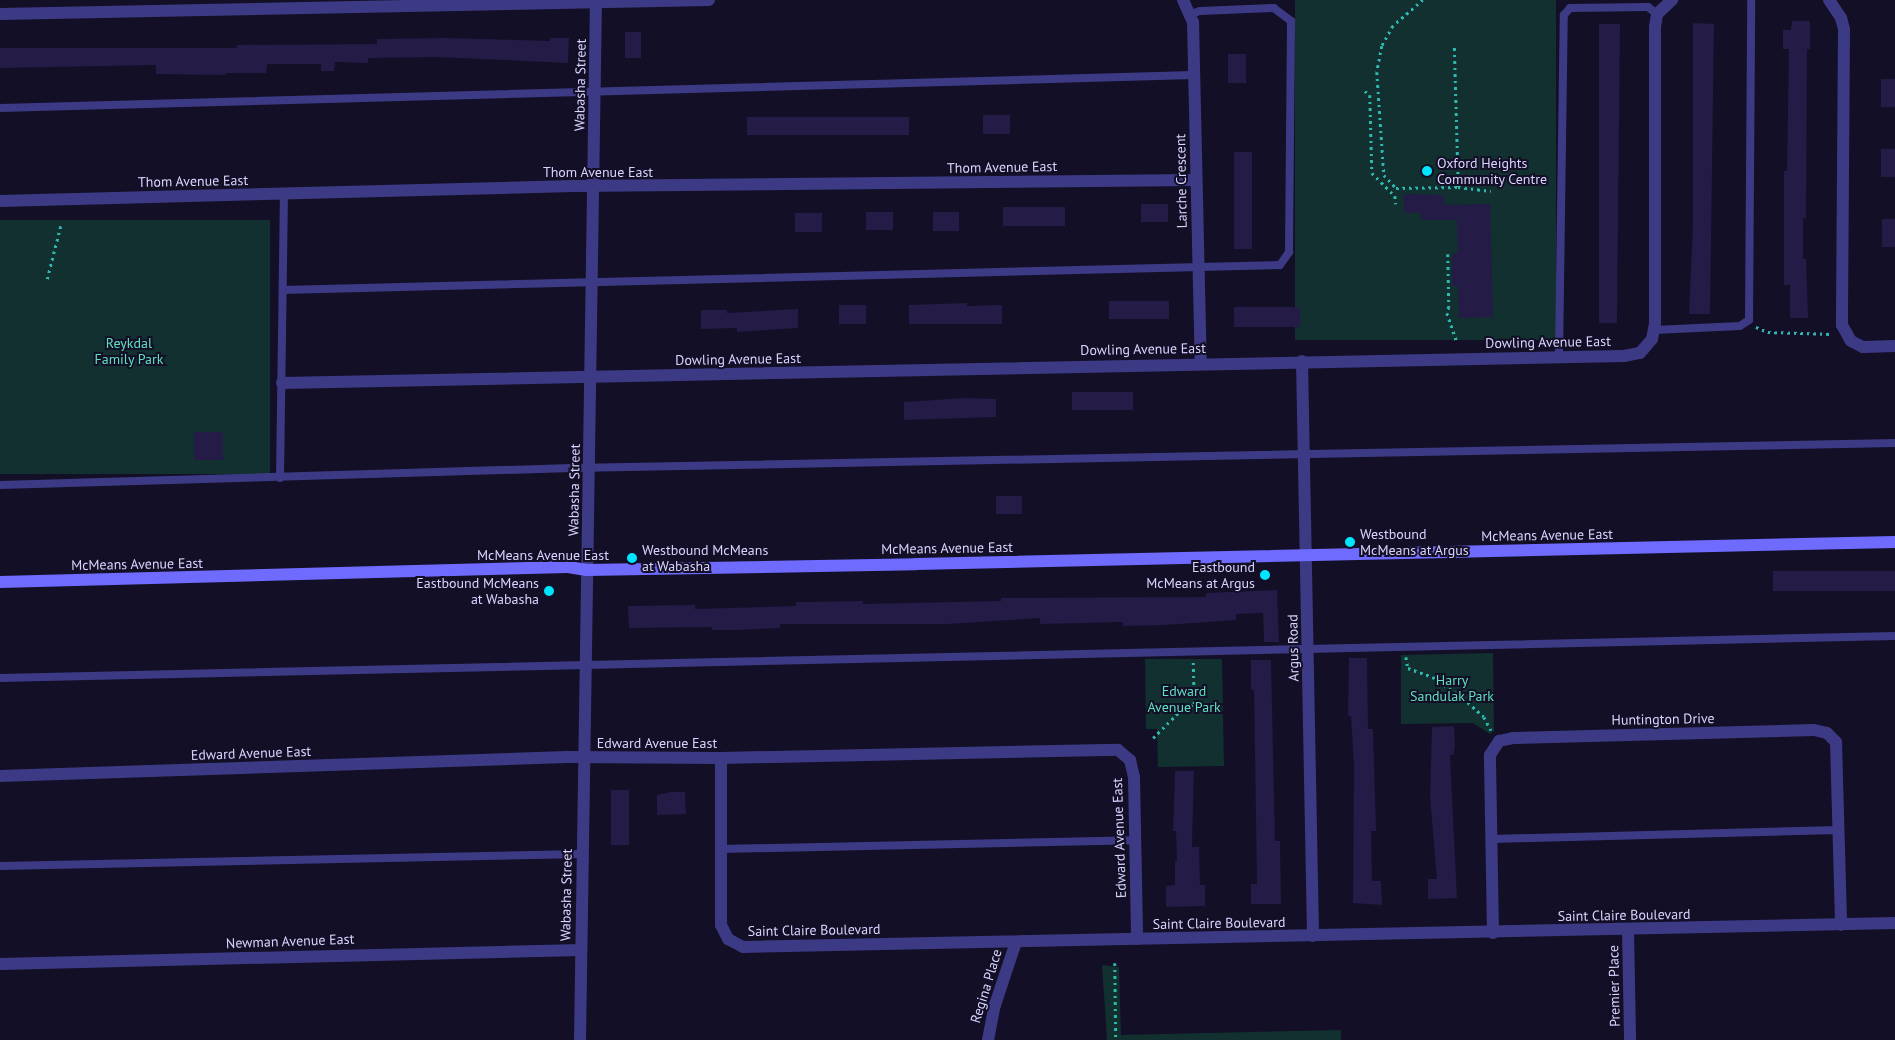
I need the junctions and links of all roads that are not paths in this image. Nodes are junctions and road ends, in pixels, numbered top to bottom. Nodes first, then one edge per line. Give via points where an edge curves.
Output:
1 (709, 0) edge
2 (1183, 0) edge
3 (1672, 0) edge
4 (1750, 0) edge
5 (1829, 0) edge
6 (596, 1) edge
7 (0, 14) edge
8 (1191, 14) junction
9 (1657, 14) junction
10 (1194, 76) junction
11 (595, 92) junction
12 (0, 108) edge
13 (1196, 180) junction
14 (594, 187) junction
15 (284, 194) junction
16 (0, 201) edge
17 (1198, 268) junction
18 (592, 282) junction
19 (283, 290) junction
20 (1654, 330) junction
21 (1895, 346) edge
22 (1559, 357) junction
23 (1302, 361) junction
24 (1201, 363) junction
25 (591, 377) junction
26 (282, 383) junction
27 (1895, 443) edge
28 (1305, 455) junction
29 (590, 469) junction
30 (280, 478) junction
31 (0, 485) edge
32 (1895, 542) edge
33 (1306, 556) junction
34 (587, 570) junction
35 (0, 582) edge
36 (1895, 636) edge
37 (1308, 648) junction
38 (584, 664) junction
39 (0, 678) edge
40 (584, 758) junction
41 (721, 758) junction
42 (0, 776) edge
43 (1839, 830) junction
44 (1492, 839) junction
45 (1135, 840) junction
46 (721, 849) junction
47 (582, 854) junction
48 (0, 866) edge
49 (1895, 923) edge
50 (1841, 925) junction
51 (1628, 931) junction
52 (1493, 933) junction
53 (1313, 936) junction
54 (1137, 939) junction
55 (1016, 942) junction
56 (581, 950) junction
57 (0, 964) edge
58 (580, 1040) edge
59 (988, 1040) edge
60 (1630, 1040) edge

1 - 6 street
2 - 8 street, Larche Crescent
3 - 9 street
4 - 20 lane via 1749,320 1740,326
5 - 21 street via 1844,29 1844,334 1850,342 1863,347
6 - 7 street
6 - 11 street, Wabasha Street
8 - 10 street, Larche Crescent
8 - 17 lane via 1274,8 1291,21 1289,252 1280,265
9 - 20 street, Dowling Avenue East
9 - 22 lane via 1648,8 1570,8 1564,15
10 - 11 lane
10 - 13 street, Larche Crescent
11 - 12 lane
11 - 14 street, Wabasha Street
13 - 14 street, Thom Avenue East
13 - 17 street, Larche Crescent
14 - 15 street, Thom Avenue East
14 - 18 street, Wabasha Street
15 - 16 street, Thom Avenue East
15 - 19 lane
17 - 18 lane
17 - 24 street, Larche Crescent
18 - 19 lane
18 - 25 street, Wabasha Street
19 - 26 lane
20 - 22 street, Dowling Avenue East via 1652,339 1640,353
22 - 23 street, Dowling Avenue East
23 - 24 street, Dowling Avenue East
23 - 28 street, Argus Road
24 - 25 street, Dowling Avenue East
25 - 26 street, Dowling Avenue East
25 - 29 street, Wabasha Street
26 - 30 lane
27 - 28 lane
28 - 29 lane
28 - 33 street, Argus Road
29 - 30 lane
29 - 34 street, Wabasha Street
30 - 31 lane
32 - 33 street, McMeans Avenue East
33 - 34 street, McMeans Avenue East
33 - 37 street, Argus Road
34 - 35 street, McMeans Avenue East
34 - 38 street, Wabasha Street
36 - 37 lane
37 - 38 lane
37 - 53 street, Argus Road
38 - 39 lane
38 - 40 street, Wabasha Street
40 - 41 street, Edward Avenue East
40 - 42 street, Edward Avenue East
40 - 47 street, Wabasha Street
41 - 45 street, Edward Avenue East via 1118,750 1130,760 1134,777
41 - 46 street, Saint Claire Boulevard
43 - 44 lane
43 - 44 street, Huntington Drive via 1836,742 1827,733 1814,730 1513,738 1499,742 1490,755
43 - 50 street, Huntington Drive
44 - 52 street
45 - 46 lane
45 - 54 street, Edward Avenue East
46 - 55 street, Saint Claire Boulevard via 721,925 728,939 743,947
47 - 48 lane
47 - 56 street, Wabasha Street
49 - 50 street, Saint Claire Boulevard
50 - 51 street, Saint Claire Boulevard
51 - 52 street, Saint Claire Boulevard
51 - 60 street, Premier Place
52 - 53 street, Saint Claire Boulevard
53 - 54 street, Saint Claire Boulevard
54 - 55 street, Saint Claire Boulevard
55 - 59 street, Regina Place via 995,1004
56 - 57 street, Newman Avenue East
56 - 58 street, Wabasha Street

